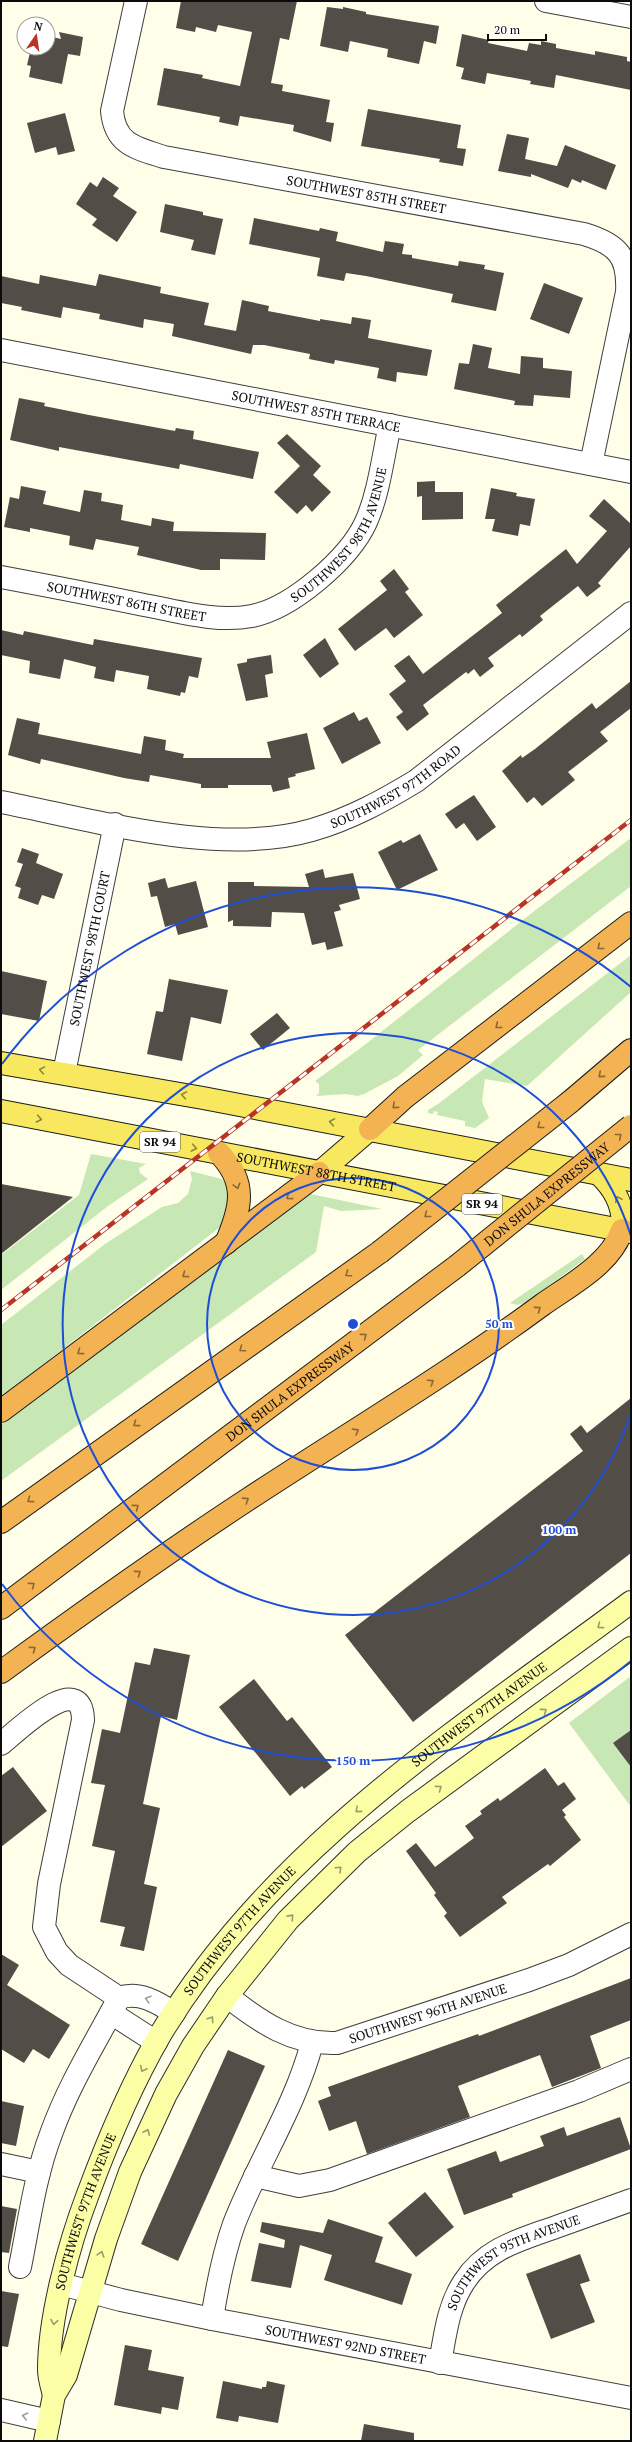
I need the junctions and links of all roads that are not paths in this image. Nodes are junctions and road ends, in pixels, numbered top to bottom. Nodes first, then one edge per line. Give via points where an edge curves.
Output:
1 (136, 1) edge
2 (546, 1) edge
3 (631, 17) edge
4 (1, 350) edge
5 (390, 425) junction
6 (591, 464) junction
7 (631, 472) edge
8 (1, 577) edge
9 (631, 613) edge
10 (253, 616) joint
11 (1, 802) edge
12 (115, 824) junction
13 (631, 923) edge
14 (631, 1050) edge
15 (1, 1063) edge
16 (64, 1073) junction
17 (1, 1111) edge
18 (631, 1126) edge
19 (370, 1129) junction
20 (219, 1153) junction
21 (319, 1172) junction
22 (599, 1174) junction
23 (631, 1180) edge
24 (627, 1231) edge
25 (225, 1245) junction
26 (1, 1411) edge
27 (1, 1522) edge
28 (631, 1602) edge
29 (1, 1608) edge
30 (631, 1648) edge
31 (1, 1672) edge
32 (1, 1744) edge
33 (388, 1785) junction
34 (408, 1811) junction
35 (631, 1934) edge
36 (200, 1977) junction
37 (226, 1996) junction
38 (115, 2006) junction
39 (174, 2013) junction
40 (156, 2042) junction
41 (312, 2043) junction
42 (631, 2069) edge
43 (1, 2164) edge
44 (39, 2172) junction
45 (255, 2176) junction
46 (631, 2200) edge
47 (20, 2267) dead end
48 (61, 2284) junction
49 (90, 2292) junction
50 (212, 2318) junction
51 (440, 2363) junction
52 (54, 2395) junction
53 (631, 2398) edge
54 (1, 2410) edge
55 (47, 2431) edge

1 - 6 street, SOUTHWEST 85TH STREET via 112,111 118,134 142,150 164,157 584,234 597,238 617,250 626,268 628,292
2 - 3 street
4 - 5 street, SOUTHWEST 85TH TERRACE
5 - 6 street, SOUTHWEST 85TH TERRACE
5 - 10 street, SOUTHWEST 98TH AVENUE via 366,522 355,540 337,562 314,582 273,608
6 - 7 street, SOUTHWEST 85TH TERRACE
8 - 10 street, SOUTHWEST 86TH STREET via 202,616
9 - 12 street, SOUTHWEST 97TH ROAD via 416,781 344,820 294,834 243,839 196,838
11 - 12 street, SOUTHWEST 97TH ROAD
12 - 16 street, SOUTHWEST 98TH COURT
13 -> 19 highway via 406,1097
14 -> 27 highway, bridge via 570,1102 380,1252
16 -> 15 main road
19 -> 16 main road
17 -> 20 main road, SOUTHWEST 88TH STREET / SR 94
29 -> 18 highway, DON SHULA EXPRESSWAY, bridge via 458,1266
19 - 21 main road
19 - 22 main road
20 - 21 main road, SOUTHWEST 88TH STREET / SR 94
20 -> 25 highway via 230,1164 240,1197 237,1216
21 - 24 main road, SOUTHWEST 88TH STREET / SR 94
21 -> 25 highway
22 - 23 main road
24 -> 22 main road via 621,1205 609,1183
31 -> 24 highway via 156,1560 398,1404 526,1317 598,1264
25 -> 26 highway
28 -> 33 street, SOUTHWEST 97TH AVENUE via 422,1756
34 -> 30 street, SOUTHWEST 97TH AVENUE
32 - 38 street via 51,1704 70,1700 76,1701 82,1708 83,1720 49,1884 44,1927 57,1952
33 - 34 street
33 -> 36 street, SOUTHWEST 97TH AVENUE via 291,1870 245,1920
37 -> 34 street, SOUTHWEST 97TH AVENUE via 300,1906 351,1858
35 - 41 street, SOUTHWEST 96TH AVENUE via 568,1965 522,1983 348,2041
36 - 37 street
36 - 39 street, SOUTHWEST 97TH AVENUE
37 - 41 street, SOUTHWEST 96TH AVENUE via 277,2030
49 -> 37 street, SOUTHWEST 97TH AVENUE via 115,2211 144,2140 183,2063
39 -> 38 street via 142,1997 129,1994
38 - 40 street
38 - 44 street via 63,2104
39 - 40 street, SOUTHWEST 97TH AVENUE
40 -> 48 street, SOUTHWEST 97TH AVENUE via 129,2096 93,2181 75,2230
41 - 45 street via 293,2099
42 - 45 street via 579,2091 330,2180 299,2186
43 - 44 street
44 - 47 street
45 - 50 street via 228,2242
46 - 51 street, SOUTHWEST 95TH AVENUE via 508,2244 483,2259 457,2295
48 - 49 street, SOUTHWEST 92ND STREET
48 -> 52 street, SOUTHWEST 97TH AVENUE via 49,2366
49 - 50 street, SOUTHWEST 92ND STREET
49 - 52 street, SOUTHWEST 97TH AVENUE via 66,2375
50 - 51 street, SOUTHWEST 92ND STREET
51 - 53 street, SOUTHWEST 92ND STREET
52 - 55 street, SOUTHWEST 97TH AVENUE
55 -> 54 street

